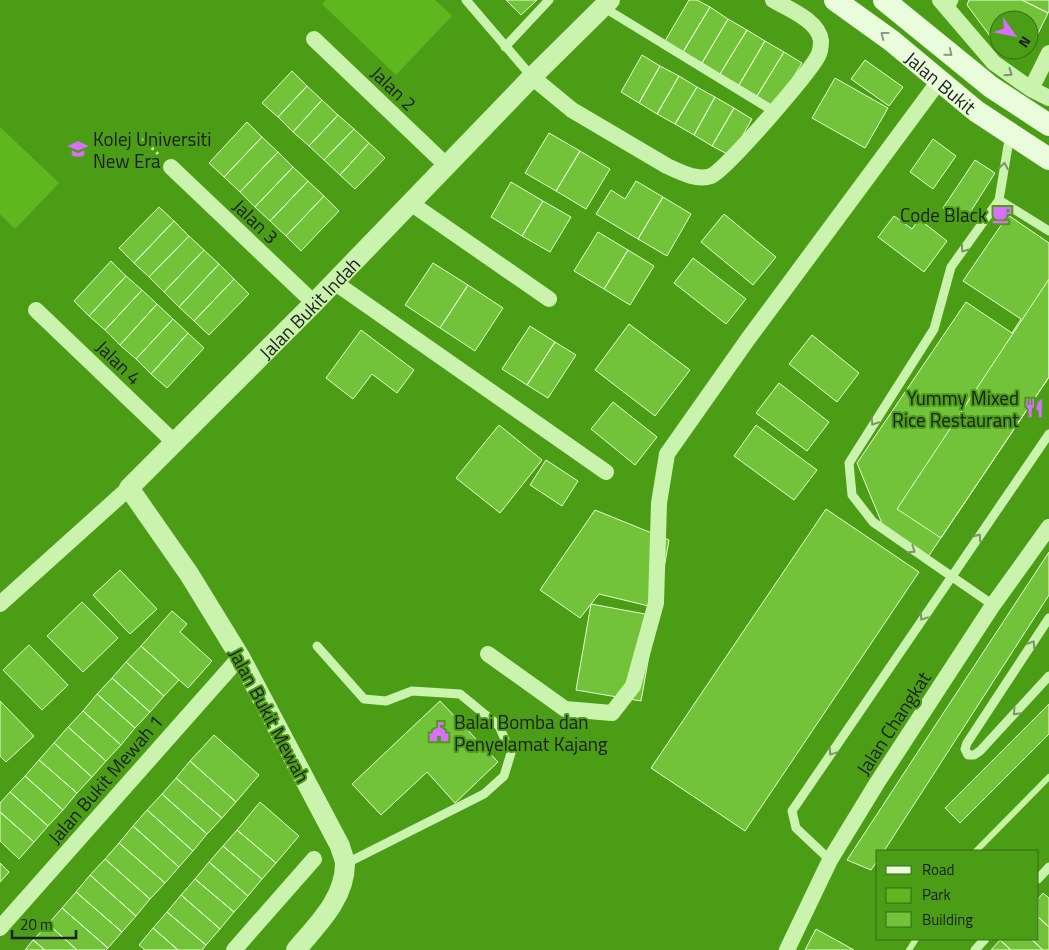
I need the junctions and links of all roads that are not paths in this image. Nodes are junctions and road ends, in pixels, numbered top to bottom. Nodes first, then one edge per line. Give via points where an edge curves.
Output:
1 (466, 0) edge
2 (549, 0) edge
3 (773, 0) edge
4 (835, 0) edge
5 (884, 0) edge
6 (606, 4) edge
7 (948, 4) edge
8 (314, 39) dead end
9 (505, 47) junction
10 (1049, 53) edge
11 (532, 77) junction
12 (939, 81) junction
13 (1031, 89) junction
14 (1049, 98) edge
15 (773, 111) junction
16 (1049, 125) edge
17 (1010, 133) junction
18 (1049, 158) edge
19 (446, 165) junction
20 (171, 167) road end
21 (999, 200) junction
22 (409, 202) junction
23 (1049, 231) edge
24 (334, 282) junction
25 (550, 299) dead end
26 (314, 303) junction
27 (36, 310) dead end
28 (1049, 434) edge
29 (174, 442) junction
30 (606, 472) dead end
31 (129, 488) junction
32 (1049, 527) edge
33 (950, 577) junction
34 (0, 604) edge
35 (993, 605) junction
36 (1049, 618) edge
37 (317, 646) dead end
38 (488, 654) dead end
39 (240, 657) junction
40 (1049, 676) edge
41 (314, 859) dead end
42 (830, 860) junction
43 (345, 864) junction
44 (1049, 867) edge
45 (1039, 879) edge
46 (0, 928) edge
47 (984, 940) edge
48 (234, 950) edge
49 (296, 950) edge
50 (787, 950) edge
51 (975, 950) edge

1 - 9 lane
2 - 9 lane
3 - 15 street via 808,21 817,30 821,41 819,54
12 -> 4 main road, Jalan Bukit via 892,41
5 -> 16 main road, Jalan Bukit via 991,87
6 - 11 street, Jalan Bukit Indah
6 - 15 lane
7 -> 13 street via 994,63
8 - 19 street, Jalan 2
9 - 11 lane
10 - 13 street
11 - 15 street via 595,124 667,166 697,177 711,176 723,168
11 - 19 street, Jalan Bukit Indah
12 - 17 main road, Jalan Bukit
12 - 38 street via 667,454 658,503 656,603 633,686 612,713 565,709
13 - 14 street
17 - 18 main road, Jalan Bukit
21 -> 17 lane
19 - 22 street, Jalan Bukit Indah
20 - 26 street, Jalan 3
21 - 23 lane
21 -> 33 lane via 951,267 934,329 849,462 852,495 873,522
22 - 24 street, Jalan Bukit Indah
22 - 25 street
24 - 26 street, Jalan Bukit Indah
24 - 30 street
26 - 29 street, Jalan Bukit Indah
27 - 29 street, Jalan 4
33 -> 28 lane
29 - 31 street, Jalan Bukit Indah
31 - 34 street, Jalan Bukit Indah
31 - 39 street, Jalan Bukit Mewah via 189,574
32 - 35 street, Jalan Changkat
33 - 35 lane
33 -> 42 lane via 792,811 796,828
35 - 42 street, Jalan Changkat
40 -> 36 lane via 980,751 968,755 967,743
37 - 43 lane via 364,699 386,701 412,691 460,694 499,726 511,753 504,776 484,794
39 - 43 street, Jalan Bukit Mewah via 340,846
39 - 46 street, Jalan Bukit Mewah 1
41 - 48 street
42 - 50 street, Jalan Changkat
43 - 49 street via 339,892
44 - 45 lane
47 - 51 lane

